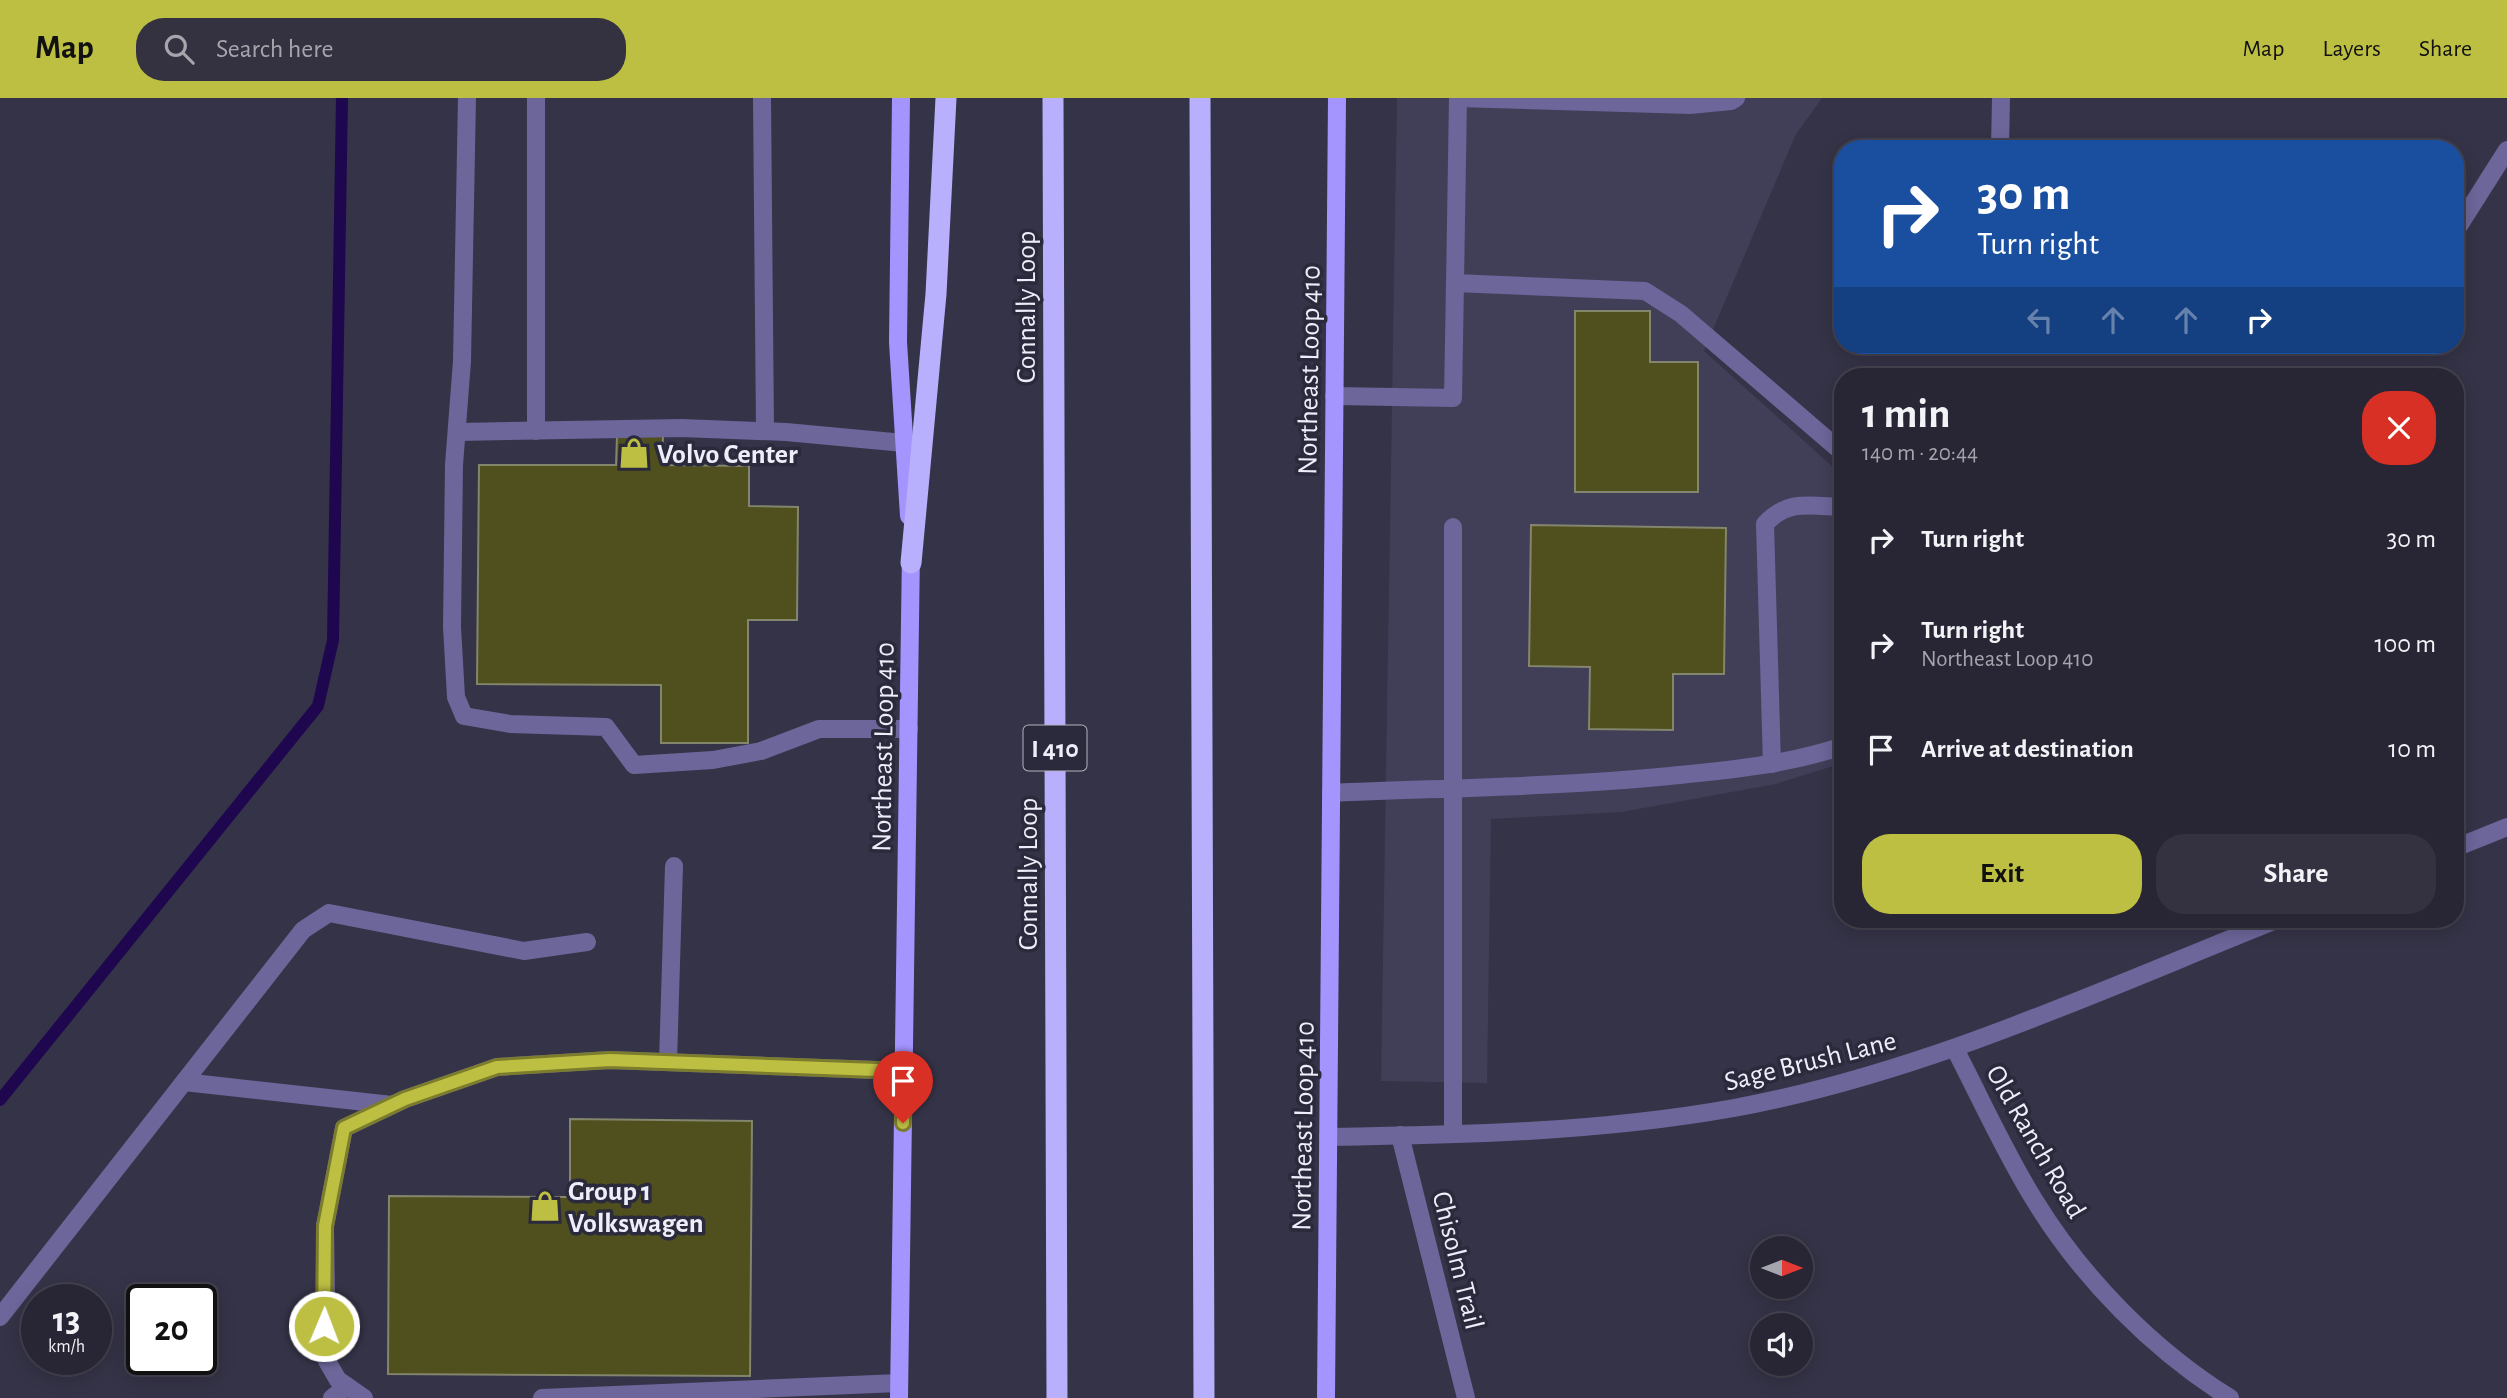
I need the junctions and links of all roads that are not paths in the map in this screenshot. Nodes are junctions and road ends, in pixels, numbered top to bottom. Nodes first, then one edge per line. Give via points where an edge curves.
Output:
1 (467, 98) edge
2 (536, 98) edge
3 (762, 98) edge
4 (901, 98) edge
5 (946, 98) edge
6 (1052, 98) edge
7 (1200, 98) edge
8 (1337, 98) edge
9 (1458, 98) edge
10 (1736, 98) edge
11 (2001, 98) edge
12 (2000, 140) edge
13 (2507, 150) edge
14 (2464, 218) edge
15 (1455, 283) junction
16 (1334, 396) junction
17 (536, 431) junction
18 (765, 431) junction
19 (457, 432) junction
20 (904, 443) junction
21 (1834, 445) edge
22 (1834, 506) edge
23 (1453, 527) dead end
24 (911, 563) junction
25 (909, 729) junction
26 (1834, 748) edge
27 (1772, 764) junction
28 (1453, 789) junction
29 (1331, 793) junction
30 (2507, 827) edge
31 (2464, 844) edge
32 (674, 866) dead end
33 (2257, 928) edge
34 (587, 942) dead end
35 (1955, 1049) junction
36 (668, 1062) junction
37 (904, 1071) junction
38 (184, 1082) junction
39 (392, 1105) junction
40 (1453, 1134) junction
41 (1400, 1135) junction
42 (1328, 1137) junction
43 (0, 1317) edge
44 (347, 1386) junction
45 (899, 1391) edge
46 (332, 1398) edge
47 (365, 1398) edge
48 (542, 1398) edge
49 (1057, 1398) edge
50 (1204, 1398) edge
51 (1326, 1398) edge
52 (1466, 1398) edge
53 (2230, 1398) edge

1 - 19 street
2 - 17 street
3 - 18 street
4 - 20 main road, Northeast Loop 410 via 898,342
5 - 24 highway via 936,294
6 - 49 highway, Connally Loop / I 410
7 - 50 highway
8 - 16 main road, Northeast Loop 410
9 - 10 street via 1690,105
9 - 15 street
11 - 12 street
13 - 14 street
15 - 16 street via 1453,398
15 - 21 street via 1645,291 1681,314
16 - 29 main road, Northeast Loop 410
17 - 18 street
17 - 19 street
18 - 20 street
19 - 25 street via 452,627 456,697 464,716 510,724 606,727 634,765 713,760 761,751 819,729
20 - 24 main road, Northeast Loop 410
22 - 27 street via 1778,510 1765,524
23 - 28 street
24 - 25 main road, Northeast Loop 410
25 - 37 main road, Northeast Loop 410
26 - 27 street
27 - 28 street via 1577,785
28 - 29 street
28 - 40 street
29 - 42 main road, Northeast Loop 410
30 - 31 street
32 - 36 street
33 - 35 street, Sage Brush Lane
34 - 38 street via 524,950 329,913 303,930
35 - 40 street, Sage Brush Lane via 1736,1107 1639,1122
35 - 53 street, Old Ranch Road via 2035,1201 2071,1253 2113,1301 2199,1378
36 - 37 street
36 - 39 street via 610,1060 497,1067
37 - 45 main road, Northeast Loop 410
38 - 39 street
38 - 43 street
39 - 44 street via 344,1128 325,1226 327,1360
40 - 41 street, Sage Brush Lane
41 - 42 street, Sage Brush Lane
41 - 52 street, Chisolm Trail
42 - 51 main road, Northeast Loop 410
44 - 46 street
44 - 47 street
45 - 48 street

